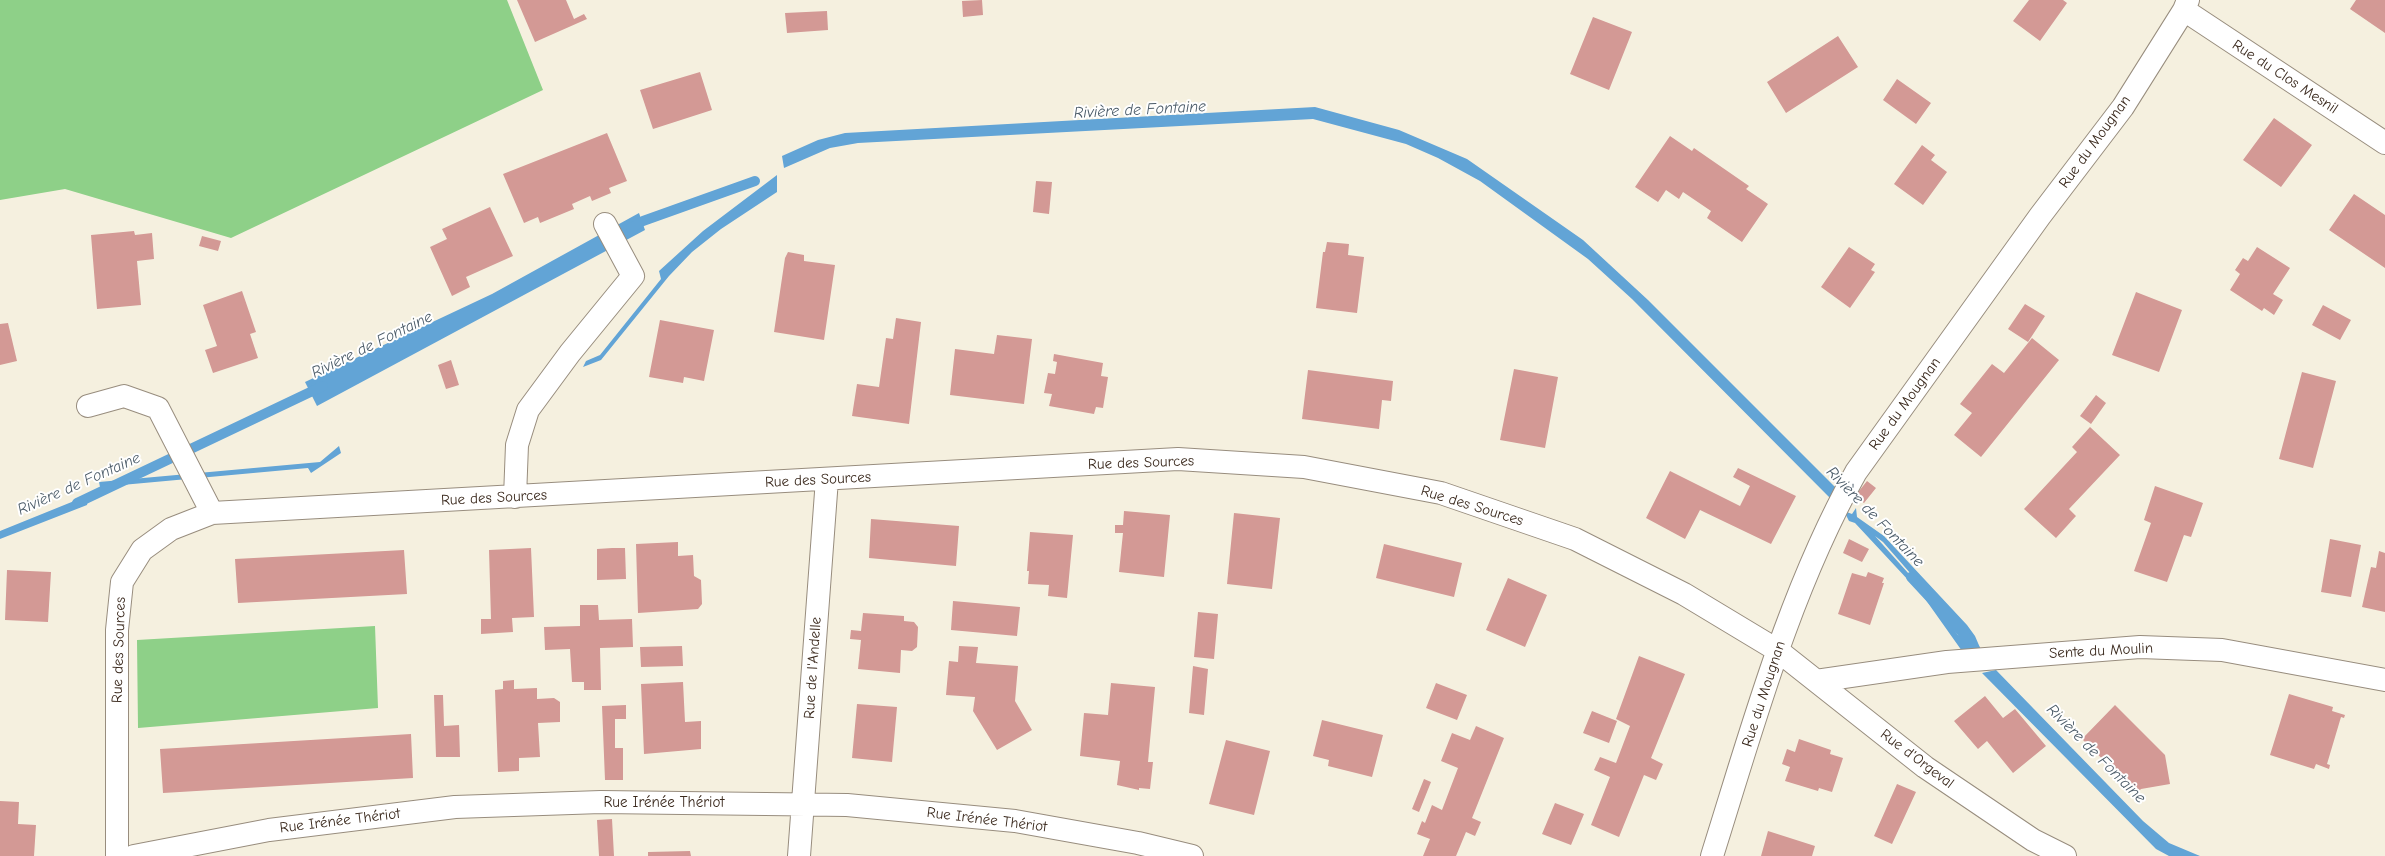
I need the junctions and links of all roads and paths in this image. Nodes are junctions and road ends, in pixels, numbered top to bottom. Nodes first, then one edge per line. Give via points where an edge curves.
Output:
1 (2186, 5) edge
2 (2385, 143) edge
3 (605, 224) dead end
4 (88, 406) dead end
5 (827, 479) junction
6 (515, 496) junction
7 (212, 513) junction
8 (1777, 650) junction
9 (2385, 680) edge
10 (1816, 681) junction
11 (803, 803) junction
12 (117, 856) edge
13 (134, 856) edge
14 (799, 856) edge
15 (1192, 856) edge
16 (1712, 856) edge
17 (2065, 856) edge

1 - 2 street, Rue du Clos Mesnil
1 - 8 street, Rue du Mougnan via 2123,107 2040,216 1856,472 1830,518
3 - 6 street via 633,276 570,353 528,410 516,445
4 - 7 street via 124,396 158,408
5 - 6 street, Rue des Sources
5 - 8 street, Rue des Sources via 1178,459 1304,468 1441,493 1575,539 1684,594
5 - 11 street, Rue de l'Andelle
6 - 7 street, Rue des Sources
7 - 12 street, Rue des Sources via 171,529 142,550 122,582 117,630
8 - 10 street, Rue d'Orgeval
8 - 16 street, Rue du Mougnan
9 - 10 street, Sente du Moulin via 2222,650 2140,647 1947,662
10 - 17 street, Rue d'Orgeval via 1925,767 2033,840
11 - 13 street, Rue Irénée Thériot via 601,802 456,807 269,830
11 - 14 street, Rue de l'Andelle
11 - 15 street, Rue Irénée Thériot via 1015,821 1138,843

